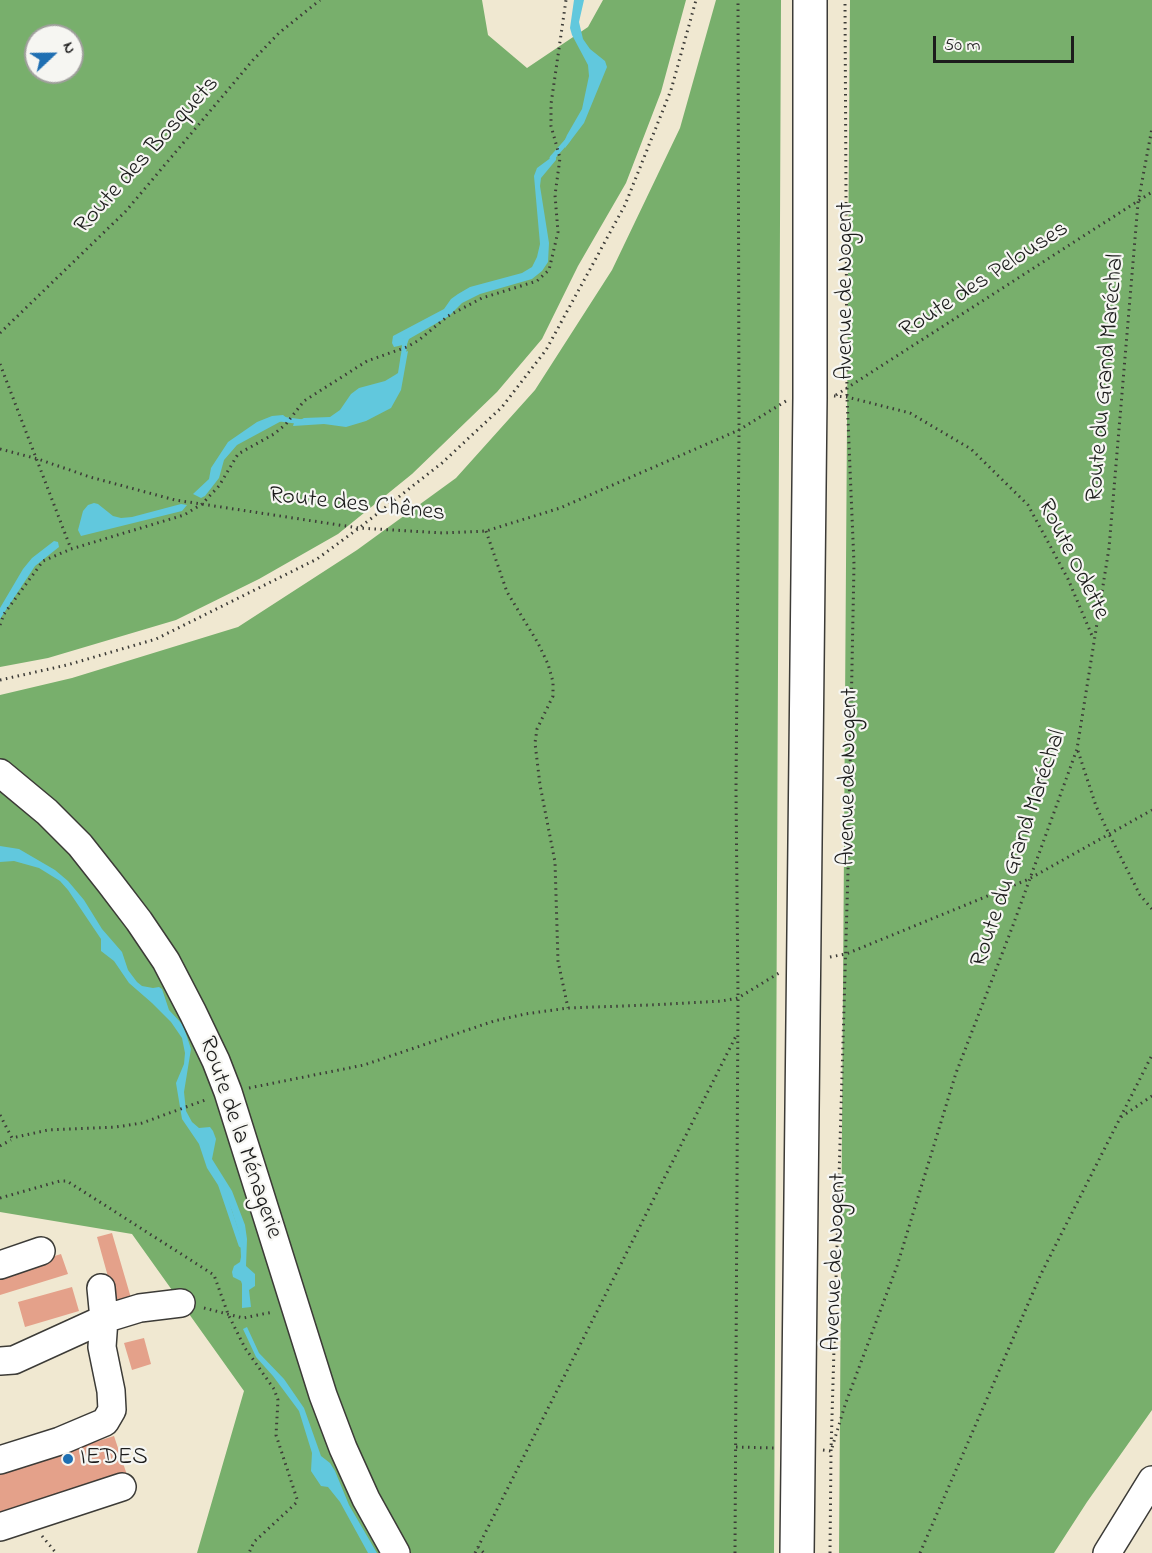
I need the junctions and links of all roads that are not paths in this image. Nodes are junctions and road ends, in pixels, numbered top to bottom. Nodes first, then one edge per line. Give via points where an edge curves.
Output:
1 (810, 0) edge
2 (0, 773) edge
3 (41, 1251) dead end
4 (0, 1265) edge
5 (101, 1288) dead end
6 (181, 1303) road end
7 (104, 1319) junction
8 (0, 1361) edge
9 (0, 1460) edge
10 (1152, 1480) edge
11 (122, 1487) dead end
12 (0, 1527) edge
13 (396, 1553) edge
14 (797, 1553) edge
15 (1107, 1553) edge

1 - 14 main road, Avenue de Nogent via 822,397 793,958
2 - 13 street, Route de la Ménagerie via 80,845 166,961 193,1013 228,1092 323,1395 366,1499
3 - 4 street
5 - 7 street
6 - 7 street via 140,1308
7 - 8 street via 14,1360
7 - 9 street via 102,1347 112,1410 105,1422
10 - 15 street
11 - 12 street

